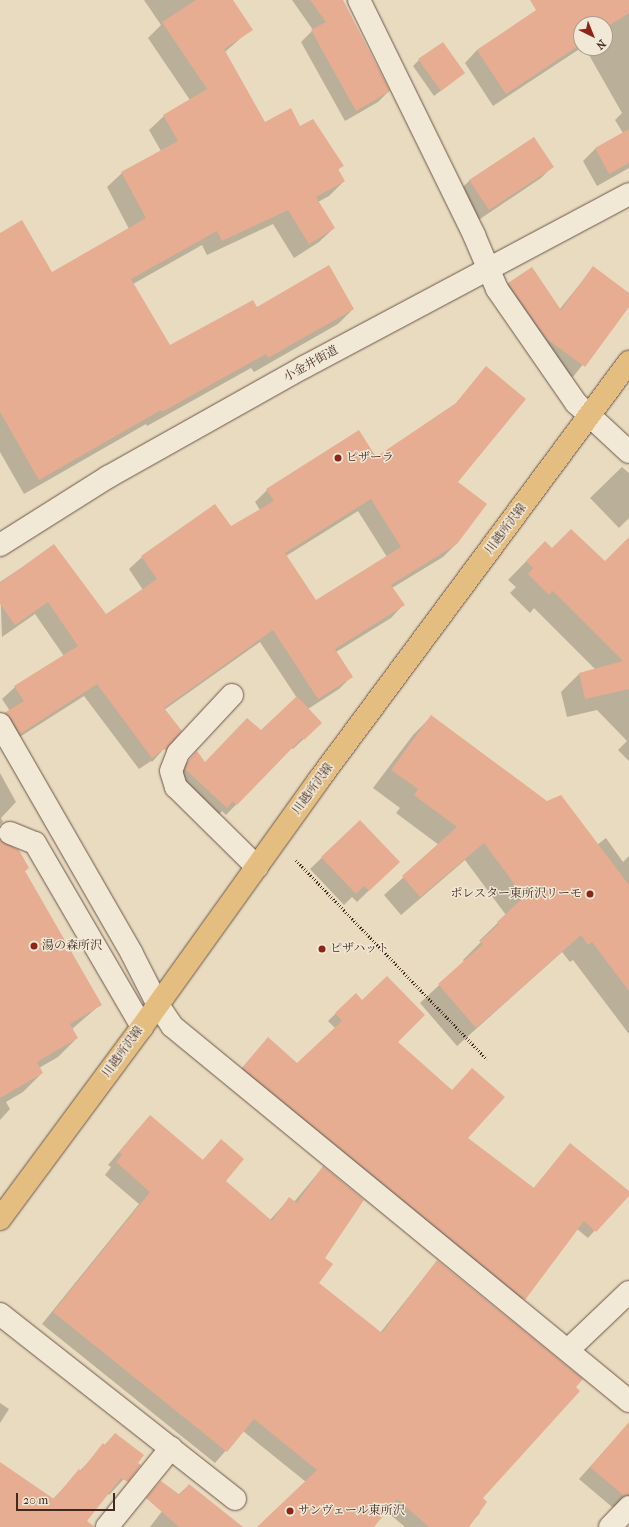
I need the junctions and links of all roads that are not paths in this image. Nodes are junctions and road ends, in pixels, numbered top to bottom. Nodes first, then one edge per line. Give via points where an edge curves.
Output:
1 (359, 0) edge
2 (629, 194) edge
3 (488, 268) junction
4 (629, 362) edge
5 (591, 414) junction
6 (629, 452) edge
7 (0, 545) edge
8 (232, 695) dead end
9 (0, 724) edge
10 (10, 833) dead end
11 (257, 867) junction
12 (158, 1005) junction
13 (142, 1028) junction
14 (0, 1219) edge
15 (629, 1292) edge
16 (0, 1314) edge
17 (568, 1350) junction
18 (629, 1401) edge
19 (171, 1448) junction
20 (235, 1499) dead end
21 (629, 1507) edge
22 (106, 1527) edge
23 (610, 1527) edge

1 - 3 street via 434,151
2 - 3 street, 小金井街道
3 - 5 street via 497,289 576,402
3 - 7 street, 小金井街道 via 108,477
4 - 5 main road, 川越所沢線
5 - 6 street
5 - 11 main road, 川越所沢線
8 - 11 street via 178,753 171,770 176,787
9 - 12 street via 132,954
10 - 13 street via 35,843
11 - 12 main road, 川越所沢線
12 - 13 main road, 川越所沢線
12 - 17 street via 172,1026 195,1047
13 - 14 main road, 川越所沢線
15 - 17 street
16 - 19 street
17 - 18 street
19 - 20 street
19 - 22 street
21 - 23 street

